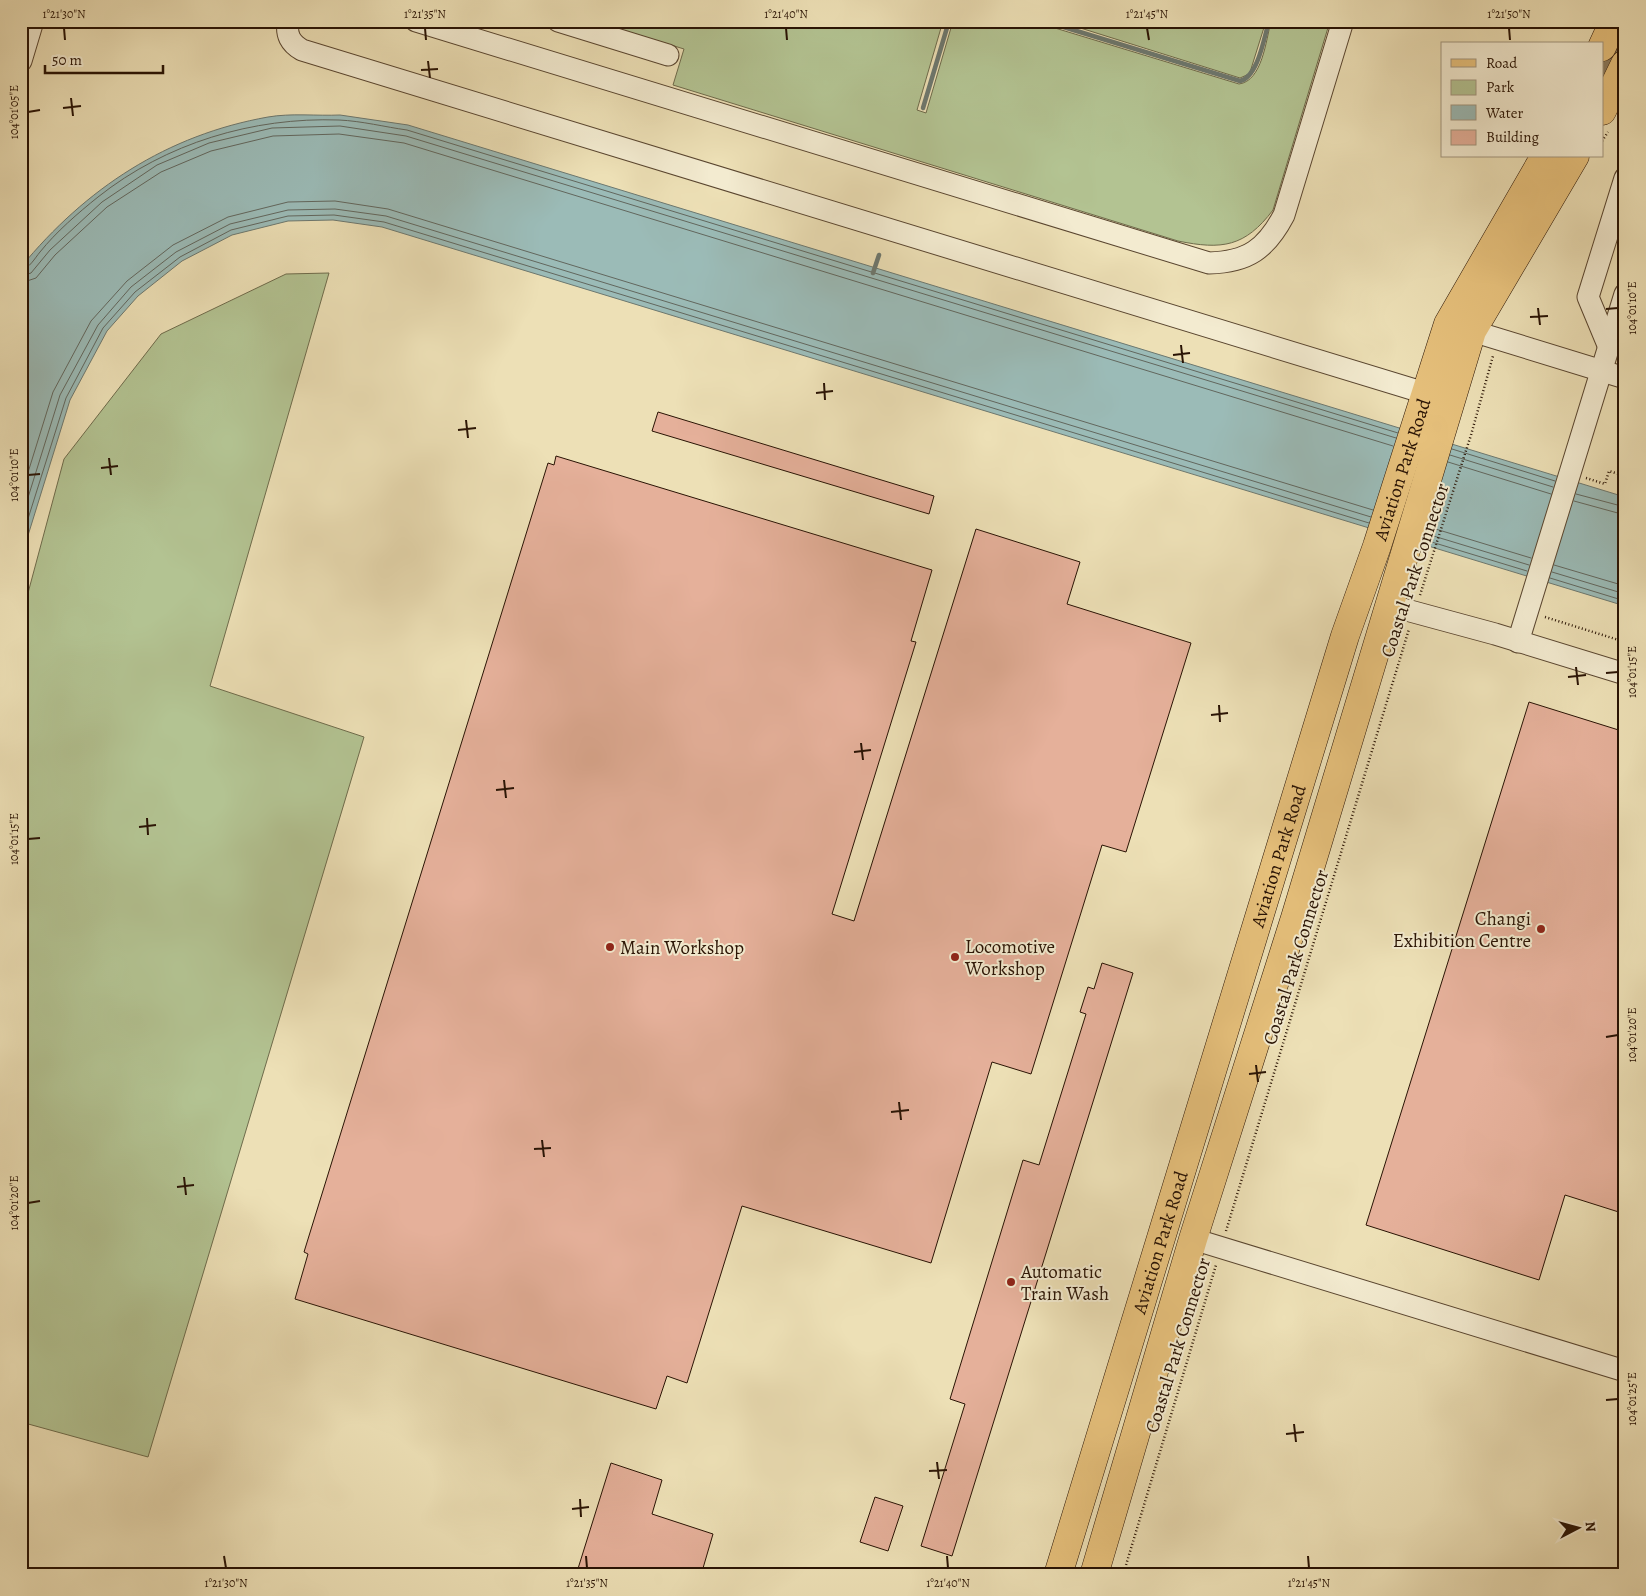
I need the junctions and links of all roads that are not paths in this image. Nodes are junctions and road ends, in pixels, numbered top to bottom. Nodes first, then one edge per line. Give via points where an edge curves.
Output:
1 (33, 21) edge
2 (288, 21) edge
3 (416, 21) edge
4 (558, 21) edge
5 (1343, 21) edge
6 (1614, 21) edge
7 (1604, 43) edge
8 (668, 55) dead end
9 (21, 61) edge
10 (1625, 64) edge
11 (1604, 107) edge
12 (1544, 158) edge
13 (1574, 158) edge
14 (1625, 178) edge
15 (1625, 294) edge
16 (1472, 331) junction
17 (1608, 345) junction
18 (1600, 371) junction
19 (1625, 378) edge
20 (1425, 393) junction
21 (1429, 426) junction
22 (1388, 605) junction
23 (1518, 642) junction
24 (1625, 674) edge
25 (1193, 1239) junction
26 (1625, 1371) edge
27 (1058, 1575) edge
28 (1094, 1575) edge

1 - 9 lane
2 - 20 lane via 289,39 302,50
3 - 5 lane via 1209,263 1229,263 1261,247 1284,215
4 - 8 lane
6 - 7 main road
10 - 11 main road
12 - 20 main road, Aviation Park Road via 1448,324
13 - 16 main road, Aviation Park Road
14 - 17 lane via 1588,297
15 - 17 lane
16 - 18 lane
16 - 21 main road, Aviation Park Road
17 - 18 lane
18 - 19 lane
18 - 23 lane via 1574,472
20 - 21 main road, Aviation Park Road
21 - 22 main road, Aviation Park Road via 1403,556
21 - 27 main road, Aviation Park Road via 1377,546 1344,636
22 - 23 lane
22 - 25 main road, Aviation Park Road via 1295,918
23 - 24 lane
25 - 26 lane
25 - 28 main road, Aviation Park Road

